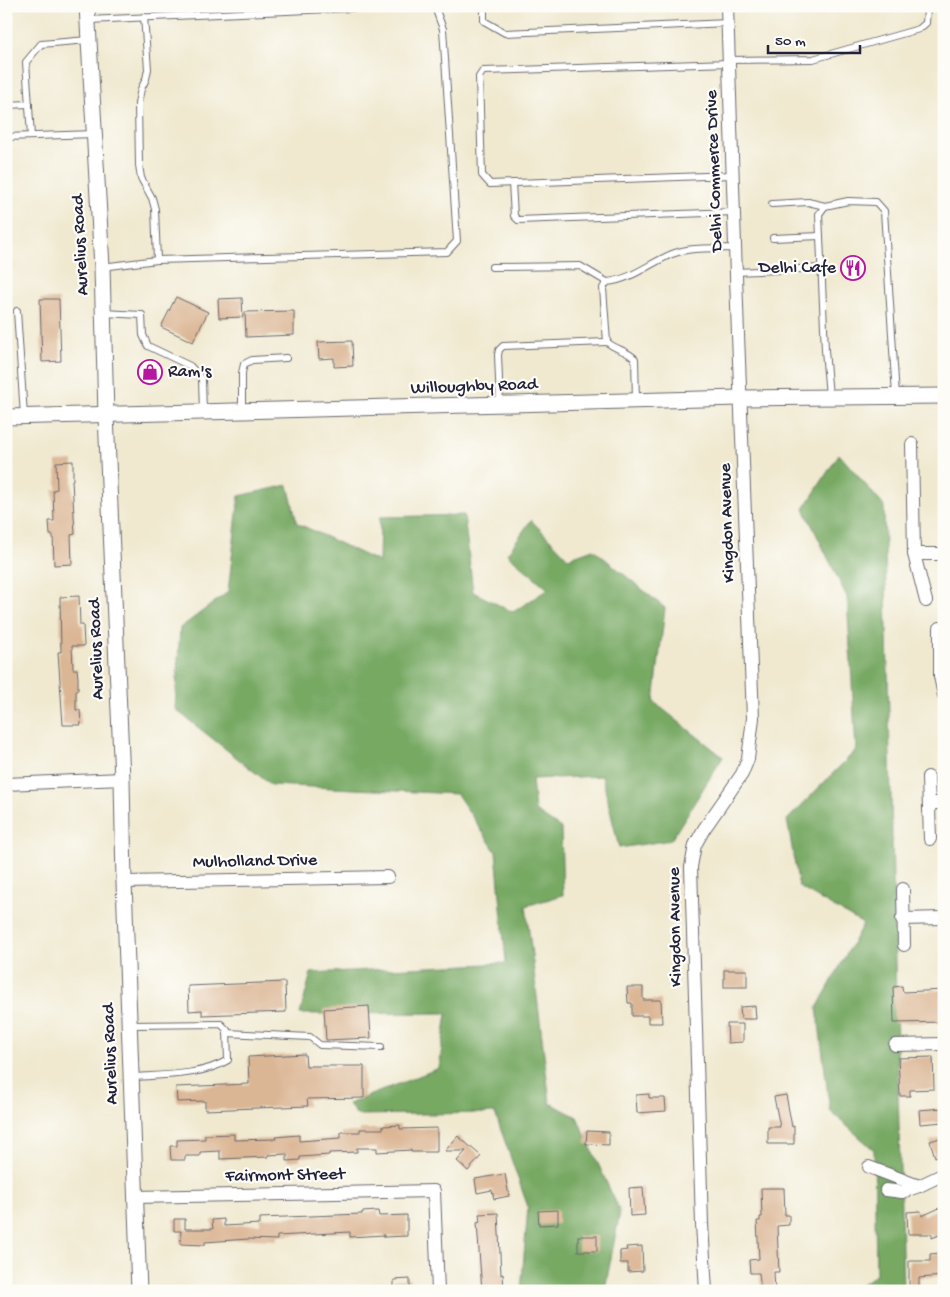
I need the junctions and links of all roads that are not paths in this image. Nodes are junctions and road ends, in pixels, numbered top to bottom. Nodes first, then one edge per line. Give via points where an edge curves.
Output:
1 (396, 6) edge
2 (432, 6) edge
3 (484, 6) edge
4 (727, 6) edge
5 (925, 6) edge
6 (86, 13) edge
7 (144, 17) junction
8 (728, 23) junction
9 (88, 40) junction
10 (729, 62) junction
11 (29, 104) junction
12 (6, 105) edge
13 (94, 134) junction
14 (31, 136) junction
15 (6, 137) edge
16 (732, 175) junction
17 (512, 183) junction
18 (772, 204) dead end
19 (824, 206) junction
20 (734, 212) junction
21 (820, 236) junction
22 (773, 238) dead end
23 (735, 248) junction
24 (157, 260) junction
25 (102, 267) junction
26 (492, 267) dead end
27 (822, 268) junction
28 (736, 272) junction
29 (607, 282) junction
30 (17, 312) dead end
31 (103, 314) junction
32 (607, 342) junction
33 (286, 358) dead end
34 (896, 396) junction
35 (944, 396) edge
36 (830, 397) junction
37 (740, 398) junction
38 (636, 401) junction
39 (500, 404) junction
40 (242, 412) junction
41 (203, 413) junction
42 (106, 415) junction
43 (24, 417) junction
44 (6, 418) edge
45 (912, 444) dead end
46 (914, 554) junction
47 (944, 554) edge
48 (926, 601) dead end
49 (940, 628) dead end
50 (942, 675) edge
51 (944, 695) edge
52 (928, 777) dead end
53 (122, 779) junction
54 (6, 784) edge
55 (944, 802) edge
56 (929, 804) junction
57 (930, 839) dead end
58 (388, 877) dead end
59 (124, 882) junction
60 (903, 890) dead end
61 (944, 918) edge
62 (902, 919) junction
63 (904, 945) dead end
64 (129, 1025) junction
65 (227, 1034) junction
66 (944, 1044) edge
67 (895, 1045) dead end
68 (381, 1047) dead end
69 (131, 1077) junction
70 (869, 1167) dead end
71 (944, 1174) edge
72 (919, 1186) junction
73 (886, 1190) dead end
74 (136, 1197) junction
75 (139, 1291) edge
76 (438, 1291) edge
77 (706, 1291) edge

1 - 7 lane
2 - 24 lane via 443,29 457,241 446,252
3 - 8 lane via 484,21 505,33
4 - 8 street, Delhi Commerce Drive
5 - 10 lane via 926,23 919,29 866,45 813,59
6 - 7 lane
6 - 9 street, Aurelius Road
7 - 24 lane via 148,69 138,103 139,165 141,178 155,209
8 - 10 street, Delhi Commerce Drive
9 - 11 lane via 41,44 26,62
9 - 13 street, Aurelius Road
10 - 16 street, Delhi Commerce Drive
10 - 17 lane via 483,71 478,77 482,175 490,184
11 - 12 lane
11 - 14 lane
13 - 14 lane
13 - 25 street, Aurelius Road
14 - 15 lane
16 - 17 lane
16 - 20 street, Delhi Commerce Drive
17 - 20 lane via 514,216 518,220
18 - 19 lane via 808,202
19 - 21 lane via 819,214
19 - 34 lane via 848,201 876,202 884,211
20 - 23 street, Delhi Commerce Drive
21 - 22 lane
21 - 27 lane
23 - 28 street, Delhi Commerce Drive
23 - 29 lane via 673,254 618,281
24 - 25 lane
25 - 31 street, Aurelius Road
26 - 29 lane via 580,266
27 - 28 lane
27 - 36 lane
28 - 37 street, Delhi Commerce Drive
29 - 32 lane via 603,288
30 - 43 lane
31 - 41 lane via 142,315 143,335 148,346 190,366 202,379
31 - 42 street, Aurelius Road
32 - 38 lane via 635,358
32 - 39 lane via 503,346 498,355
33 - 40 lane via 252,360 244,364
34 - 35 street, Willoughby Road
34 - 36 street, Willoughby Road
36 - 37 street, Willoughby Road
37 - 38 street, Willoughby Road
37 - 77 street, Kingdon Avenue via 753,718 748,759 742,774 695,845 691,867
38 - 39 street, Willoughby Road
39 - 40 street, Willoughby Road
40 - 41 street, Willoughby Road
41 - 42 street, Willoughby Road
42 - 43 street, Willoughby Road
42 - 53 street, Aurelius Road
43 - 44 street, Willoughby Road
45 - 46 street
46 - 47 street
46 - 48 street
49 - 50 street
50 - 51 street
52 - 56 street
53 - 54 street
53 - 59 street, Aurelius Road
55 - 56 street
56 - 57 street
58 - 59 street, Mulholland Drive
59 - 64 street, Aurelius Road
60 - 62 street
61 - 62 street
62 - 63 street
64 - 65 lane via 221,1024
64 - 69 street, Aurelius Road
65 - 68 lane via 310,1037 320,1045
65 - 69 lane via 228,1060 221,1064 186,1073
66 - 67 street
69 - 74 street, Aurelius Road
70 - 72 street
71 - 72 street
72 - 73 street via 902,1192
74 - 75 street, Aurelius Road
74 - 76 street, Fairmont Street via 434,1191

